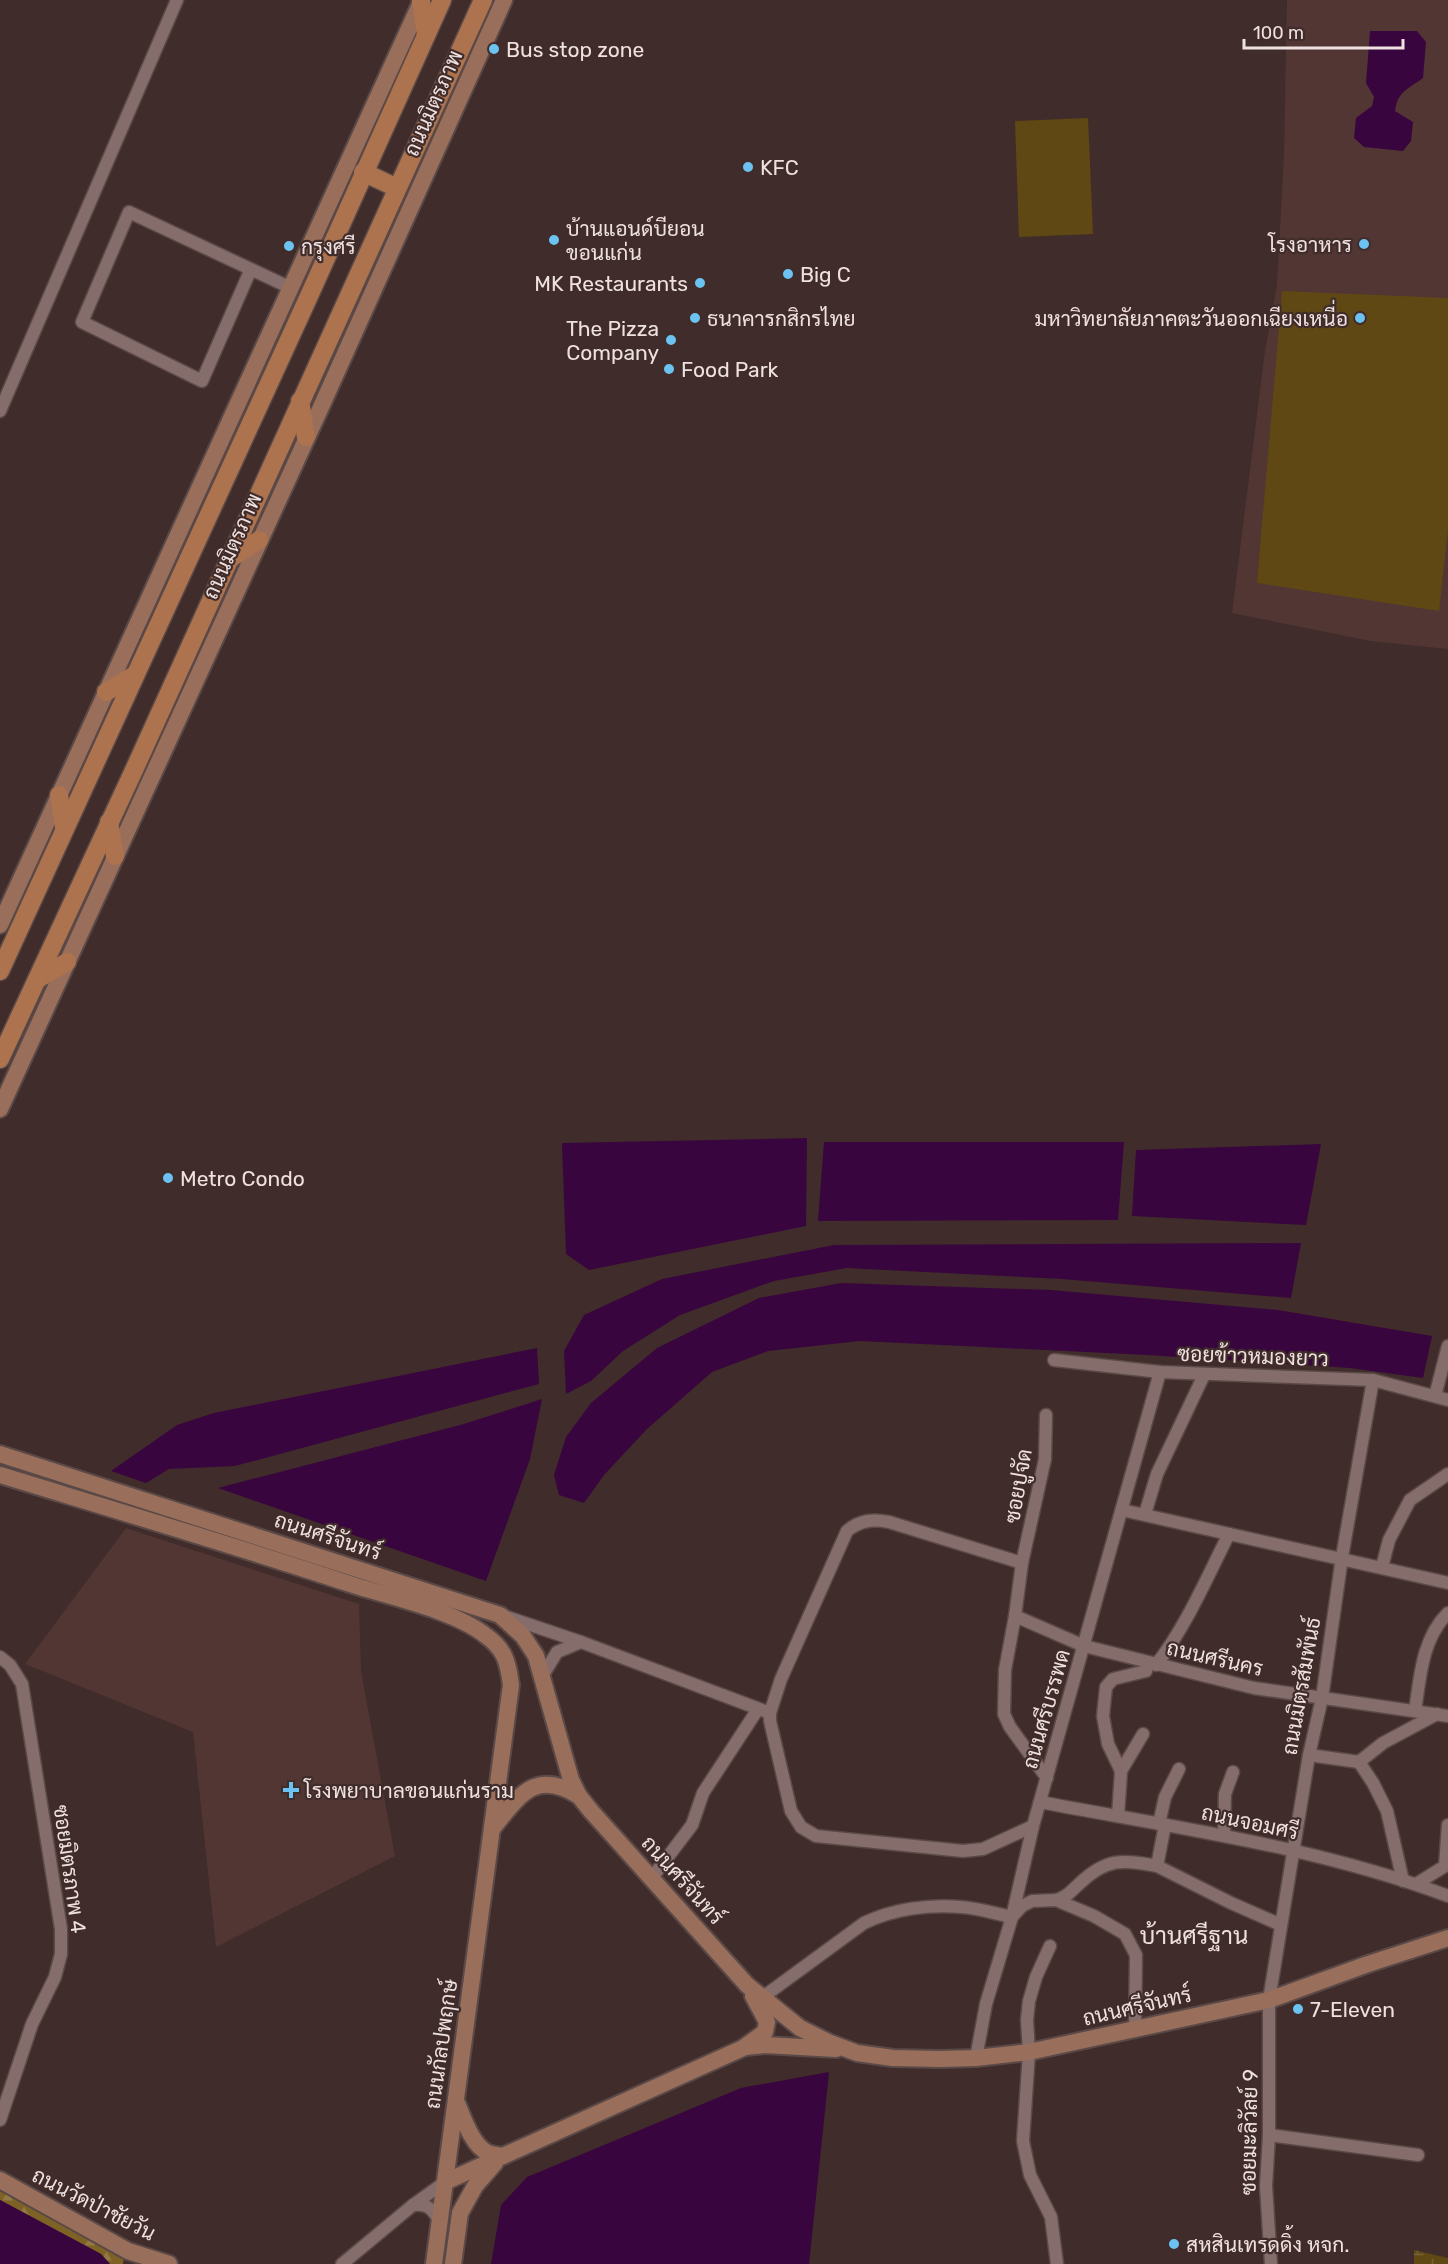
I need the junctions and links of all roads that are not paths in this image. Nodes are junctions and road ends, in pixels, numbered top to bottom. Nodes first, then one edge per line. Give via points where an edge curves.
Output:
1 (177, 0) edge
2 (442, 0) edge
3 (483, 0) edge
4 (504, 0) edge
5 (422, 1) edge
6 (426, 35) junction
7 (363, 172) junction
8 (397, 188) junction
9 (252, 269) junction
10 (291, 288) junction
11 (300, 401) junction
12 (0, 411) edge
13 (306, 437) junction
14 (259, 540) junction
15 (228, 560) junction
16 (133, 676) junction
17 (106, 692) junction
18 (59, 795) junction
19 (109, 822) junction
20 (64, 827) junction
21 (115, 856) junction
22 (0, 925) edge
23 (67, 962) junction
24 (0, 971) edge
25 (38, 979) junction
26 (0, 1059) edge
27 (0, 1109) edge
28 (1448, 1346) edge
29 (1054, 1360) dead end
30 (1160, 1372) junction
31 (1204, 1375) junction
32 (1373, 1380) junction
33 (1435, 1396) junction
34 (1448, 1400) edge
35 (1046, 1415) dead end
36 (0, 1454) edge
37 (1448, 1474) edge
38 (0, 1475) edge
39 (1122, 1510) junction
40 (1145, 1515) junction
41 (1229, 1534) junction
42 (1342, 1557) junction
43 (1022, 1563) junction
44 (1382, 1567) junction
45 (1448, 1583) edge
46 (1448, 1613) edge
47 (500, 1615) junction
48 (1016, 1616) junction
49 (486, 1635) joint
50 (581, 1642) junction
51 (1084, 1646) junction
52 (0, 1657) edge
53 (1152, 1664) junction
54 (543, 1675) junction
55 (1322, 1698) junction
56 (764, 1711) junction
57 (1415, 1711) junction
58 (1442, 1715) edge
59 (1143, 1734) dead end
60 (1309, 1755) junction
61 (1359, 1762) junction
62 (1179, 1768) dead end
63 (1121, 1771) junction
64 (1233, 1772) dead end
65 (1047, 1778) junction
66 (579, 1796) junction
67 (1040, 1802) junction
68 (1118, 1816) junction
69 (1162, 1825) junction
70 (1448, 1825) edge
71 (1033, 1826) junction
72 (492, 1830) junction
73 (1224, 1834) junction
74 (1292, 1851) junction
75 (1157, 1866) junction
76 (651, 1879) junction
77 (1403, 1881) junction
78 (1416, 1884) junction
79 (1448, 1896) edge
80 (1056, 1900) junction
81 (1012, 1917) junction
82 (1281, 1925) junction
83 (1448, 1938) edge
84 (1050, 1946) dead end
85 (747, 1985) junction
86 (763, 1997) junction
87 (1269, 2000) junction
88 (1134, 2031) junction
89 (743, 2048) junction
90 (846, 2050) junction
91 (1029, 2052) junction
92 (976, 2058) junction
93 (456, 2100) junction
94 (0, 2120) edge
95 (1269, 2135) junction
96 (1418, 2155) dead end
97 (503, 2156) junction
98 (0, 2180) edge
99 (445, 2182) junction
100 (412, 2205) junction
101 (440, 2222) junction
102 (169, 2264) edge
103 (342, 2264) edge
104 (434, 2264) edge
105 (453, 2264) edge
106 (1056, 2264) edge
107 (1271, 2264) edge

1 - 12 street
2 - 6 main road, ถนนมิตรภาพ
3 - 8 main road, ถนนมิตรภาพ
4 - 13 main road, ถนนมิตรภาพ
5 - 6 main road
5 - 10 main road
6 - 7 main road, ถนนมิตรภาพ
7 - 8 main road
7 - 16 main road, ถนนมิตรภาพ
8 - 11 main road, ถนนมิตรภาพ
9 - 9 street via 129,212 82,322 202,381
9 - 10 street
10 - 17 main road
11 - 13 main road
11 - 15 main road, ถนนมิตรภาพ
13 - 14 main road, ถนนมิตรภาพ
14 - 15 main road
14 - 21 main road, ถนนมิตรภาพ
15 - 19 main road, ถนนมิตรภาพ
16 - 17 main road
16 - 20 main road, ถนนมิตรภาพ
17 - 18 main road
18 - 20 main road
18 - 22 main road
19 - 21 main road
19 - 25 main road, ถนนมิตรภาพ
20 - 24 main road, ถนนมิตรภาพ
21 - 23 main road, ถนนมิตรภาพ
23 - 25 main road
23 - 27 main road, ถนนมิตรภาพ
25 - 26 main road, ถนนมิตรภาพ
28 - 33 street
29 - 30 street, ซอยข้าวหมองยาว
30 - 31 street, ซอยข้าวหมองยาว
30 - 39 street, ถนนศรีบรรพด
31 - 32 street, ซอยข้าวหมองยาว
31 - 40 street via 1157,1474
32 - 33 street, ซอยข้าวหมองยาว
32 - 42 street, ถนนมิตรสัมพันธ์
33 - 34 street, ซอยข้าวหมองยาว
35 - 43 street, ซอยปูจัด via 1046,1459
36 - 47 main road, ถนนศรีจันทร์
37 - 44 street via 1410,1500 1389,1540
38 - 49 main road, ถนนศรีจันทร์ via 459,1619
39 - 40 street
39 - 51 street, ถนนศรีบรรพด
40 - 41 street
41 - 42 street
41 - 53 street via 1198,1592 1192,1612 1174,1641
42 - 44 street
42 - 55 street, ถนนมิตรสัมพันธ์
43 - 48 street, ซอยปูจัด
43 - 56 street via 890,1522 871,1520 854,1526 848,1531
44 - 45 street
46 - 57 street via 1440,1621 1422,1662
47 - 50 street
47 - 54 main road, ถนนศรีจันทร์ via 523,1636
48 - 51 street, ถนนศรีนคร
48 - 65 street, ซอยปูจัด via 1005,1670 1004,1714
49 - 72 main road, ถนนกัลปพฤกษ์ via 508,1662 511,1685
50 - 54 street via 557,1652
50 - 56 street
51 - 53 street, ถนนศรีนคร
51 - 65 street, ถนนศรีบรรพด
52 - 94 street, ซอยมิตรภาพ 4 via 22,1684 61,1929 61,1954 55,1977 32,2024
53 - 55 street, ถนนศรีนคร via 1254,1688
53 - 63 street via 1146,1671 1113,1679 1106,1687 1103,1716 1108,1744
54 - 66 main road, ถนนศรีจันทร์ via 571,1780
55 - 57 street, ถนนศรีนคร
55 - 60 street, ถนนมิตรสัมพันธ์
56 - 71 street via 770,1721 791,1811 808,1833 973,1851
56 - 76 street via 703,1793 692,1825
57 - 58 street, ถนนศรีนคร
58 - 61 street via 1383,1743
59 - 63 street
60 - 61 street
60 - 74 street, ถนนมิตรสัมพันธ์
61 - 77 street via 1387,1811
62 - 69 street via 1165,1797
63 - 68 street
64 - 73 street via 1225,1794
65 - 67 street, ถนนศรีบรรพด
66 - 72 main road via 565,1787 533,1786
66 - 76 main road, ถนนศรีจันทร์
67 - 68 street, ถนนจอมศรี
67 - 71 street, ถนนศรีบรรพด
68 - 69 street, ถนนจอมศรี
69 - 73 street, ถนนจอมศรี
69 - 75 street
70 - 78 street via 1445,1866
71 - 81 street, ถนนศรีบรรพด
72 - 93 main road, ถนนกัลปพฤกษ์
73 - 74 street, ถนนจอมศรี
74 - 77 street, ถนนจอมศรี
74 - 82 street, ถนนมิตรสัมพันธ์
75 - 80 street via 1111,1862 1086,1877 1068,1896
75 - 82 street
76 - 85 main road, ถนนศรีจันทร์
77 - 78 street, ถนนจอมศรี
78 - 79 street, ถนนจอมศรี
80 - 81 street via 1032,1900
80 - 88 street via 1095,1916 1129,1939 1136,1955
81 - 86 street via 935,1906 874,1918
81 - 92 street, ถนนศรีบรรพด via 986,2004
82 - 87 street, ถนนมิตรสัมพันธ์
83 - 87 main road, ถนนศรีจันทร์
84 - 91 street via 1029,2001
85 - 86 main road, ถนนศรีจันทร์
85 - 89 main road via 767,2022 765,2032
86 - 90 main road, ถนนศรีจันทร์ via 800,2028
87 - 88 main road, ถนนศรีจันทร์
87 - 95 street, ซอยมะลิวัลย์ 9
88 - 91 main road, ถนนศรีจันทร์
89 - 90 main road via 765,2045
89 - 97 main road
90 - 92 main road, ถนนศรีจันทร์ via 893,2058
91 - 92 main road, ถนนศรีจันทร์
91 - 106 street via 1023,2141 1030,2175 1051,2217
93 - 97 main road via 480,2146 488,2153
93 - 99 main road, ถนนกัลปพฤกษ์
95 - 96 street
95 - 107 street, ซอยมะลิวัลย์ 9 via 1266,2186
97 - 99 main road
97 - 105 main road via 484,2174 460,2214
98 - 102 main road, ถนนวัดป่าชัยวัน via 128,2251
99 - 100 street
99 - 101 main road, ถนนกัลปพฤกษ์
100 - 101 street via 425,2204
100 - 103 street
101 - 104 main road, ถนนกัลปพฤกษ์

